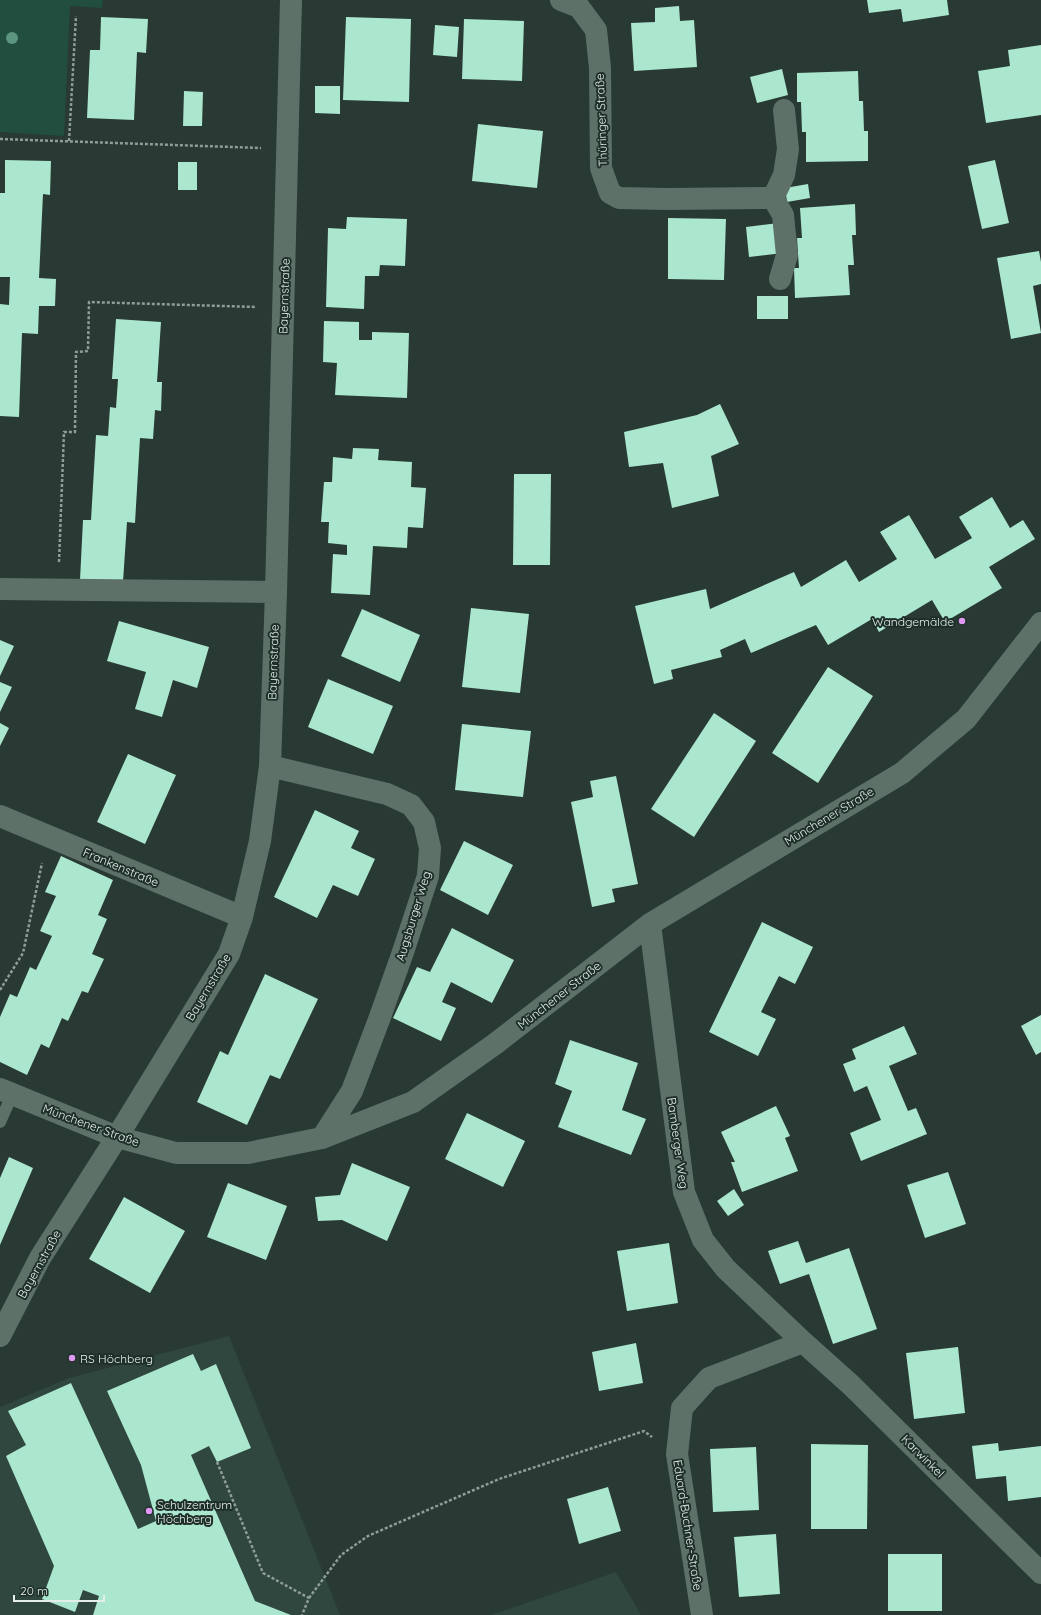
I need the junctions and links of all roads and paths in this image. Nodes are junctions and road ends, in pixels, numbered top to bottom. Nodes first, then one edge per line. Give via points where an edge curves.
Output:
1 (291, 0) edge
2 (574, 2) edge
3 (76, 16) dead end
4 (784, 110) dead end
5 (0, 139) edge
6 (69, 141) junction
7 (287, 149) junction
8 (773, 198) junction
9 (780, 279) dead end
10 (283, 308) junction
11 (0, 589) edge
12 (58, 591) junction
13 (276, 592) junction
14 (1041, 623) edge
15 (270, 766) junction
16 (0, 816) edge
17 (48, 837) junction
18 (242, 917) junction
19 (650, 924) junction
20 (0, 990) edge
21 (6, 1092) edge
22 (0, 1122) edge
23 (117, 1137) junction
24 (322, 1138) junction
25 (0, 1336) edge
26 (803, 1342) junction
27 (677, 1454) junction
28 (217, 1462) dead end
29 (1041, 1573) edge
30 (309, 1598) junction
31 (302, 1615) edge
32 (702, 1615) edge

1 - 7 street, Bayernstraße
2 - 8 street, Thüringer Straße via 596,30 600,68 601,168 610,192 619,198
3 - 6 path
4 - 8 street via 788,149 784,175
5 - 6 path
6 - 7 path
7 - 10 street, Bayernstraße
8 - 9 street via 783,215 787,255
10 - 12 path via 89,302 88,351 76,352 75,432 64,432
10 - 13 street, Bayernstraße
11 - 12 street
12 - 13 street
13 - 15 street, Bayernstraße
14 - 19 street, Münchener Straße via 966,719 902,772
15 - 18 street, Bayernstraße via 260,841
15 - 24 street, Augsburger Weg via 387,794 411,804 424,822 430,848 428,876 380,1017 352,1091
16 - 17 street, Frankenstraße
17 - 18 street, Frankenstraße
17 - 20 path via 23,953
18 - 23 street, Bayernstraße via 230,954
19 - 24 street, Münchener Straße via 495,1044 413,1102
19 - 26 street, Bamberger Weg via 684,1192 703,1240 726,1269
21 - 22 lane
21 - 23 street, Münchener Straße
23 - 24 street, Münchener Straße via 176,1153 248,1154
23 - 25 street, Bayernstraße via 40,1258
26 - 27 street, Eduard-Buchner-Straße via 709,1378 682,1408
26 - 29 street, Karwinkel via 851,1385
27 - 30 path via 644,1431 499,1479 368,1536 341,1555
27 - 32 street, Eduard-Buchner-Straße
28 - 30 path via 263,1573
30 - 31 path

